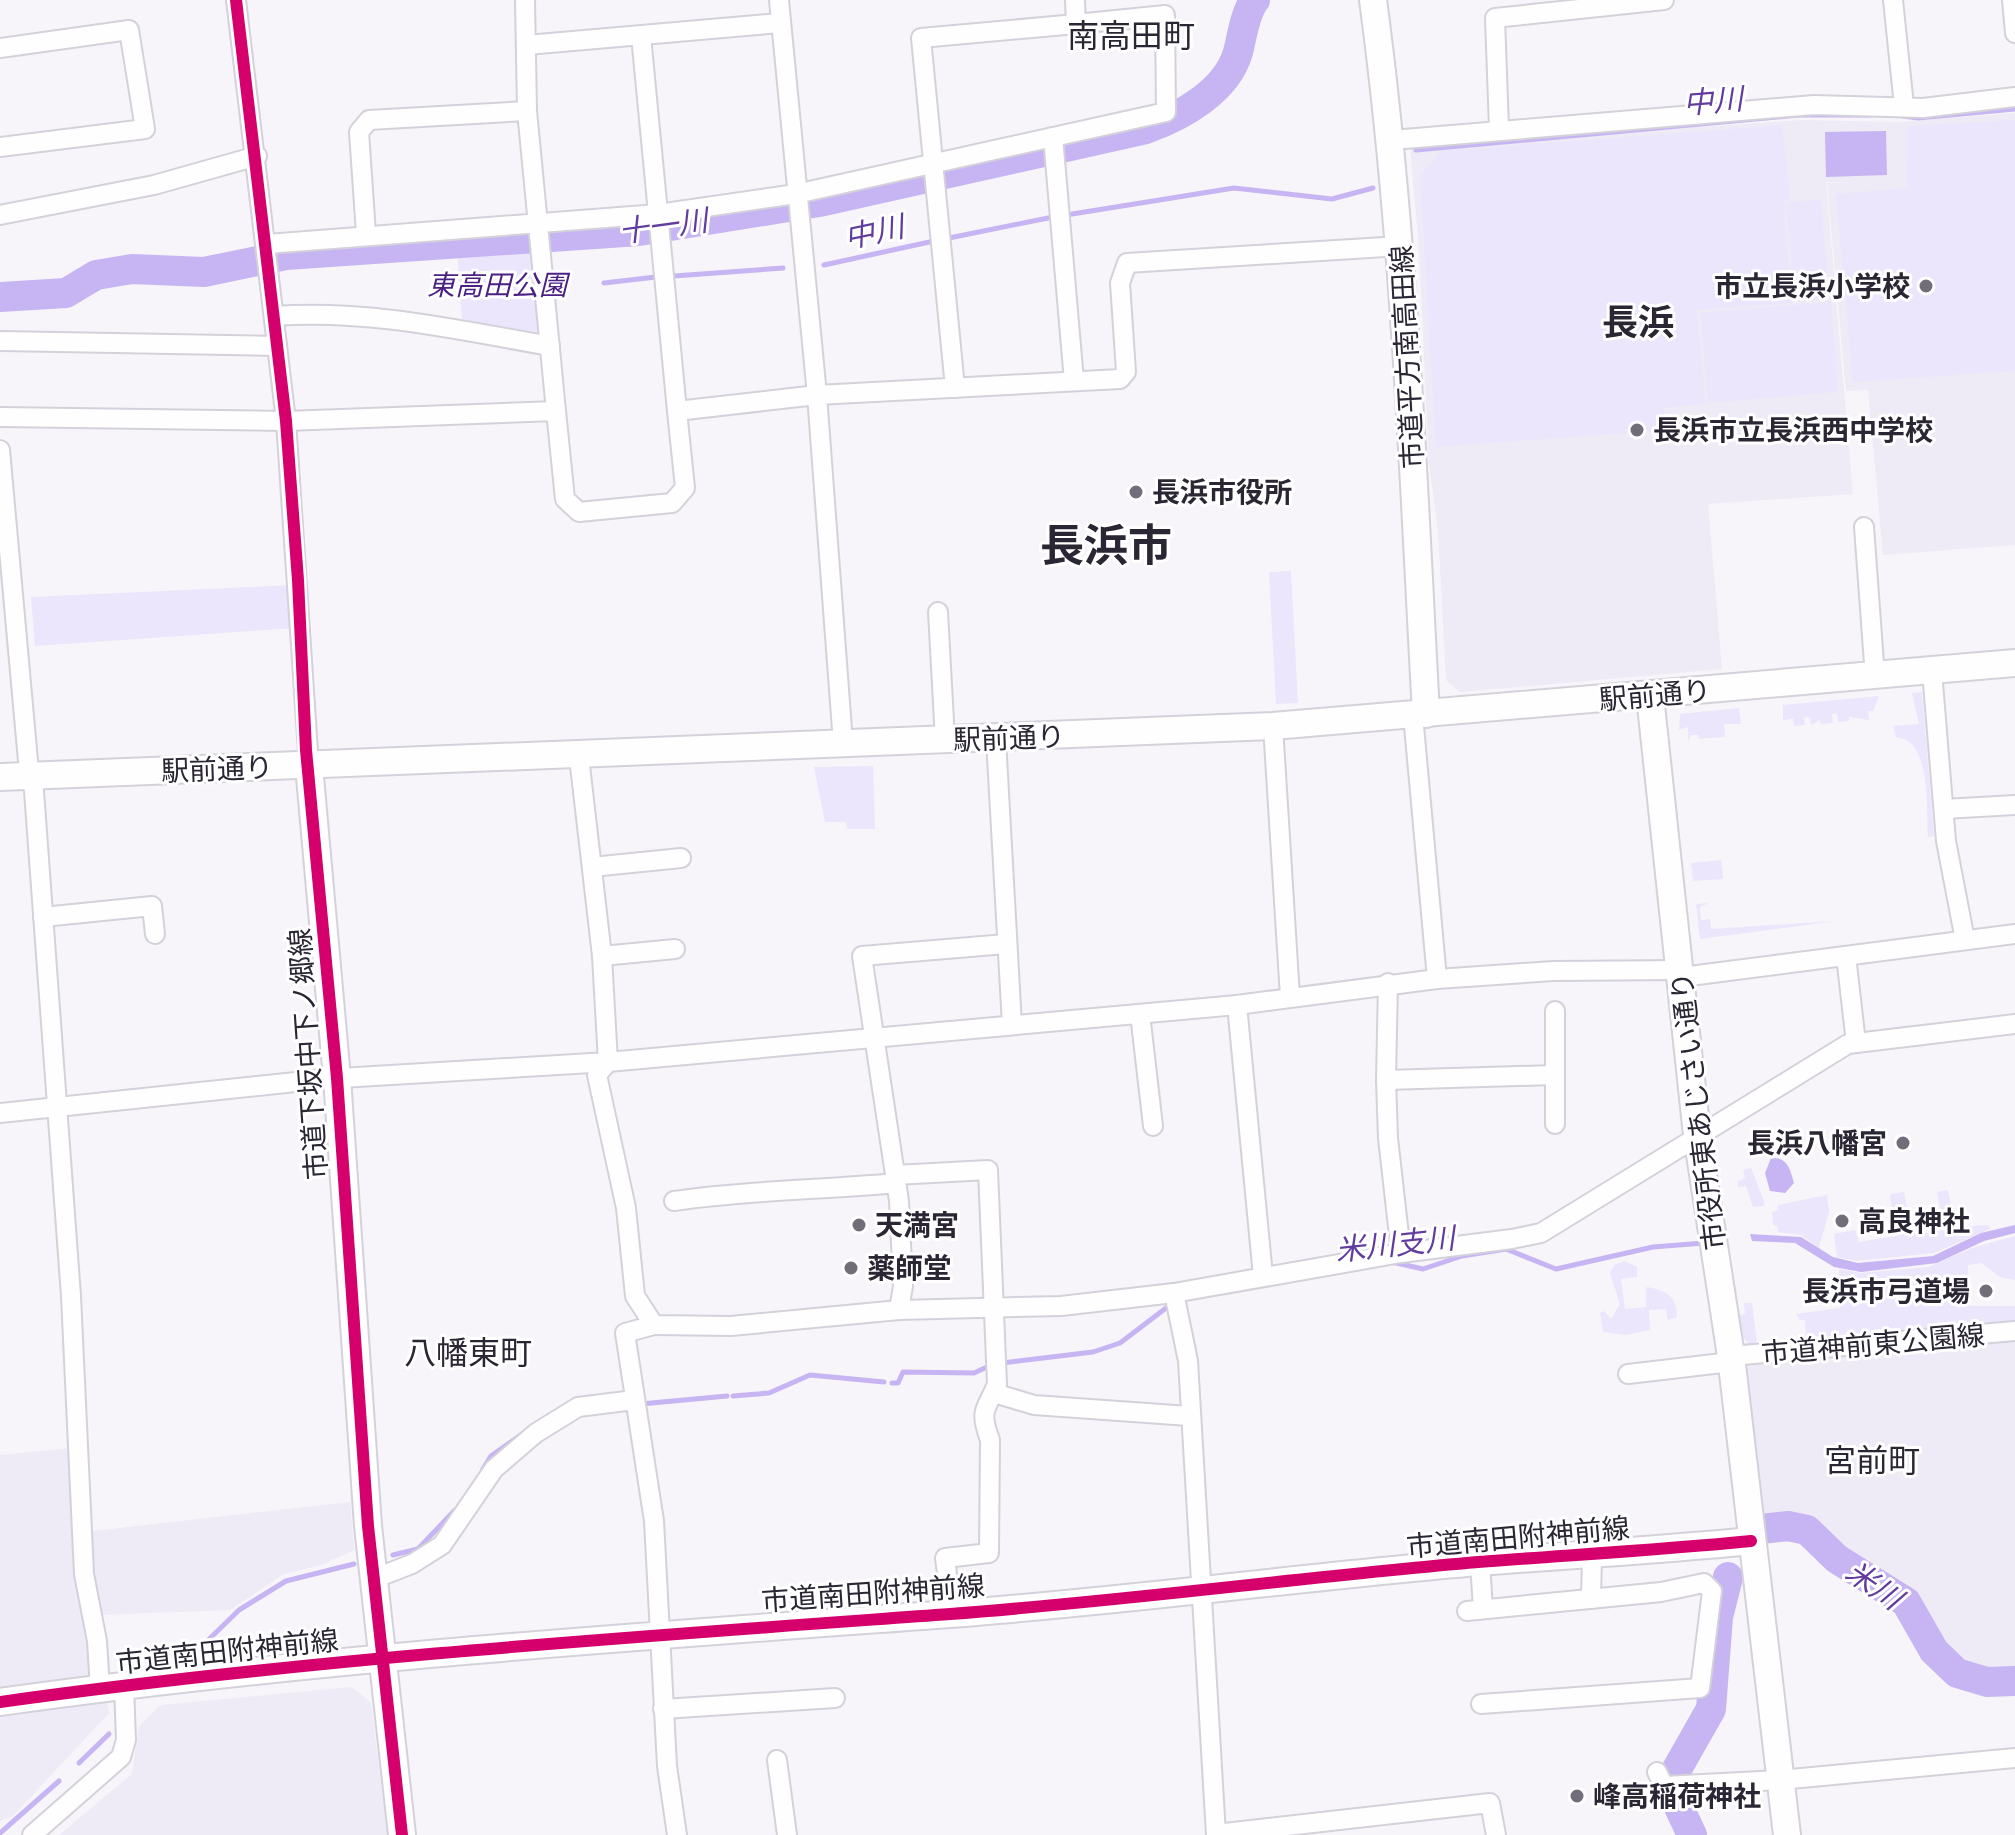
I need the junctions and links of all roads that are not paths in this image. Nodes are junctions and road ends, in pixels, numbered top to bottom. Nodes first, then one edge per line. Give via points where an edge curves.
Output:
1 (236, 0) edge
2 (525, 0) edge
3 (779, 0) edge
4 (1075, 0) edge
5 (1373, 0) edge
6 (1664, 0) edge
7 (1893, 0) edge
8 (2012, 0) edge
9 (780, 23) junction
10 (1076, 24) junction
11 (2015, 33) edge
12 (641, 36) junction
13 (527, 45) junction
14 (0, 48) edge
15 (2015, 97) edge
16 (1904, 106) junction
17 (527, 111) junction
18 (1499, 129) junction
19 (1392, 140) junction
20 (0, 147) edge
21 (1054, 147) junction
22 (257, 156) junction
23 (935, 173) junction
24 (797, 204) junction
25 (0, 215) edge
26 (659, 223) junction
27 (539, 232) junction
28 (366, 234) junction
29 (1401, 246) junction
30 (268, 255) junction
31 (274, 316) junction
32 (0, 341) edge
33 (277, 346) junction
34 (550, 346) junction
35 (1074, 381) junction
36 (955, 388) junction
37 (817, 395) junction
38 (556, 411) junction
39 (677, 411) junction
40 (0, 417) edge
41 (286, 421) junction
42 (0, 450) edge
43 (1864, 527) dead end
44 (938, 612) dead end
45 (2015, 663) edge
46 (1932, 671) junction
47 (1875, 677) junction
48 (1650, 696) junction
49 (1420, 715) junction
50 (1273, 726) junction
51 (996, 739) junction
52 (945, 740) junction
53 (843, 743) junction
54 (579, 757) junction
55 (309, 766) junction
56 (33, 776) junction
57 (0, 777) edge
58 (2015, 805) edge
59 (1944, 809) junction
60 (681, 858) dead end
61 (592, 867) junction
62 (43, 917) junction
63 (155, 934) dead end
64 (2015, 934) edge
65 (1965, 940) junction
66 (1006, 944) junction
67 (675, 949) dead end
68 (602, 956) junction
69 (1846, 956) junction
70 (1682, 974) junction
71 (1437, 979) junction
72 (1388, 983) junction
73 (1290, 997) junction
74 (1237, 1005) junction
75 (1555, 1011) dead end
76 (1140, 1014) junction
77 (2015, 1024) edge
78 (1012, 1025) junction
79 (875, 1040) junction
80 (1856, 1043) junction
81 (608, 1062) junction
82 (1555, 1075) junction
83 (337, 1078) junction
84 (1386, 1080) junction
85 (55, 1107) junction
86 (0, 1113) edge
87 (1555, 1124) dead end
88 (1153, 1126) dead end
89 (1697, 1135) junction
90 (896, 1179) junction
91 (674, 1201) dead end
92 (1401, 1253) junction
93 (1263, 1276) junction
94 (1174, 1293) junction
95 (995, 1307) junction
96 (899, 1310) junction
97 (654, 1325) junction
98 (2015, 1331) edge
99 (1731, 1359) junction
100 (1628, 1374) dead end
101 (994, 1393) junction
102 (634, 1400) junction
103 (1189, 1416) junction
104 (1739, 1542) junction
105 (1592, 1555) junction
106 (1480, 1562) junction
107 (373, 1579) junction
108 (1200, 1590) junction
109 (1591, 1599) junction
110 (952, 1614) junction
111 (658, 1638) junction
112 (384, 1657) junction
113 (112, 1687) junction
114 (835, 1698) dead end
115 (0, 1702) edge
116 (1481, 1704) dead end
117 (663, 1709) junction
118 (2015, 1758) edge
119 (777, 1760) dead end
120 (1780, 1780) junction
121 (1668, 1781) dead end
122 (1216, 1834) edge
123 (32, 1835) edge
124 (402, 1835) edge
125 (677, 1835) edge
126 (787, 1835) edge
127 (1496, 1835) edge
128 (1787, 1835) edge

1 - 22 street, 市道下坂中下ノ郷線
2 - 13 street
3 - 9 street
4 - 10 street
5 - 19 street, 市道平方南高田線
6 - 18 street via 1495,18
7 - 16 street
8 - 11 street
9 - 12 street
9 - 24 street
10 - 21 street via 1165,15 1166,112
10 - 23 street via 921,38
12 - 13 street
12 - 26 street
13 - 17 street
14 - 20 street via 129,30 145,129
15 - 16 street
16 - 18 street via 1814,105
17 - 27 street
17 - 28 street via 369,120 359,132
18 - 19 street
19 - 29 street, 市道平方南高田線
21 - 23 street
21 - 35 street
22 - 25 street via 154,185
22 - 30 street, 市道下坂中下ノ郷線
23 - 24 street
23 - 36 street
24 - 26 street
24 - 37 street
26 - 27 street
26 - 39 street
27 - 28 street
27 - 34 street
28 - 30 street
29 - 35 street via 1127,263 1120,283 1124,375 1117,380
29 - 49 street, 市道平方南高田線
30 - 31 street, 市道下坂中下ノ郷線
31 - 33 street, 市道下坂中下ノ郷線
31 - 34 street via 369,315
32 - 33 street
33 - 41 street, 市道下坂中下ノ郷線
34 - 38 street
35 - 36 street
36 - 37 street
37 - 39 street
37 - 53 street
38 - 39 street via 565,499 579,512 672,503 685,488
38 - 41 street
40 - 41 street
41 - 55 street, 市道下坂中下ノ郷線
42 - 56 street
43 - 47 street
44 - 52 street
45 - 46 street, 駅前通り
46 - 47 street, 駅前通り
46 - 59 street
47 - 48 street, 駅前通り
48 - 49 street, 駅前通り
48 - 70 street, 市役所東あじさい通り
49 - 50 street, 駅前通り
49 - 71 street
50 - 51 street, 駅前通り
50 - 73 street
51 - 52 street, 駅前通り
51 - 66 street
52 - 53 street, 駅前通り
53 - 54 street, 駅前通り
54 - 55 street, 駅前通り
54 - 61 street
55 - 56 street, 駅前通り
55 - 83 street, 市道下坂中下ノ郷線
56 - 57 street, 駅前通り
56 - 62 street
58 - 59 street
59 - 65 street
60 - 61 street
61 - 68 street
62 - 63 street via 152,906
62 - 85 street
64 - 65 street
65 - 69 street
66 - 78 street
66 - 79 street via 862,956
67 - 68 street
68 - 81 street
69 - 70 street
69 - 80 street
70 - 71 street via 1553,971
70 - 89 street, 市役所東あじさい通り
71 - 72 street
72 - 73 street
72 - 84 street
73 - 74 street
74 - 76 street
74 - 93 street
75 - 82 street
76 - 78 street
76 - 88 street
77 - 80 street
78 - 79 street
79 - 81 street
79 - 90 street
80 - 89 street
81 - 83 street
81 - 97 street via 597,1075 626,1208 632,1282
82 - 84 street
82 - 87 street
83 - 85 street
83 - 107 street, 市道下坂中下ノ郷線
84 - 92 street
85 - 86 street
85 - 113 street via 71,1296 84,1574
89 - 92 street via 1541,1233
89 - 99 street, 市役所東あじさい通り
90 - 91 street via 824,1190 743,1190
90 - 95 street via 988,1170
90 - 96 street via 903,1286
92 - 93 street
93 - 94 street
94 - 95 street via 1061,1306
94 - 103 street via 1188,1361
95 - 96 street
95 - 101 street
96 - 97 street via 731,1326
97 - 102 street via 625,1333
98 - 99 street, 市道神前東公園線
99 - 100 street, 市道神前東公園線
99 - 104 street, 市役所東あじさい通り
99 - 104 street via 1728,1428 1737,1513 1731,1532
101 - 103 street via 1034,1405
101 - 110 street via 984,1404 983,1422 990,1440 989,1553 945,1558
102 - 107 street via 578,1407 536,1433 494,1469 442,1545
102 - 111 street via 654,1521
103 - 108 street
104 - 105 street, 市道南田附神前線
104 - 120 street, 市役所東あじさい通り
105 - 106 street, 市道南田附神前線
105 - 109 street
106 - 108 street, 市道南田附神前線
106 - 109 street via 1475,1610
107 - 112 street, 市道下坂中下ノ郷線
108 - 110 street, 市道南田附神前線
108 - 122 street
109 - 116 street via 1710,1586 1700,1688
110 - 111 street, 市道南田附神前線 via 741,1626
111 - 112 street, 市道南田附神前線
111 - 117 street
112 - 113 street, 市道南田附神前線
112 - 124 street, 市道下坂中下ノ郷線
113 - 115 street, 市道南田附神前線
113 - 123 street via 126,1740 121,1757
114 - 117 street
117 - 125 street
118 - 120 street
119 - 126 street
120 - 121 street
120 - 128 street, 市役所東あじさい通り
122 - 127 street via 1490,1803

